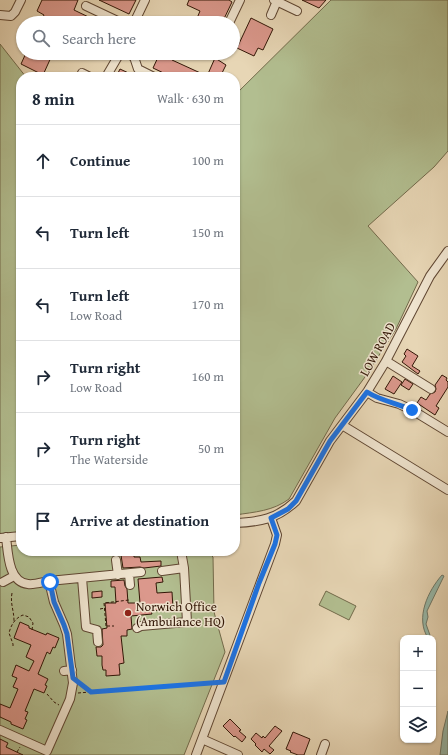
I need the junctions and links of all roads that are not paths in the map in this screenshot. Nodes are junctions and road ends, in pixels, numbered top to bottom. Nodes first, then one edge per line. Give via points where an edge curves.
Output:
1 (21, 0) edge
2 (145, 0) edge
3 (238, 1) edge
4 (276, 1) edge
5 (86, 6) dead end
6 (296, 11) dead end
7 (0, 15) edge
8 (270, 15) dead end
9 (107, 16) edge
10 (137, 16) edge
11 (232, 16) edge
12 (116, 60) edge
13 (135, 60) edge
14 (110, 72) edge
15 (144, 72) edge
16 (448, 251) edge
17 (386, 361) junction
18 (431, 389) dead end
19 (367, 392) junction
20 (342, 425) junction
21 (448, 432) edge
22 (448, 490) edge
23 (271, 518) junction
24 (240, 522) edge
25 (16, 536) edge
26 (3, 537) edge
27 (182, 556) edge
28 (116, 560) dead end
29 (184, 568) junction
30 (162, 571) dead end
31 (141, 572) dead end
32 (129, 574) junction
33 (118, 575) junction
34 (14, 576) junction
35 (82, 578) junction
36 (3, 582) dead end
37 (50, 582) junction
38 (130, 585) dead end
39 (138, 628) dead end
40 (98, 642) dead end
41 (0, 730) edge
42 (202, 739) junction
43 (324, 744) dead end
44 (46, 753) edge
45 (323, 754) edge
46 (196, 755) edge
47 (238, 755) edge

1 - 7 street via 10,16
2 - 10 street
3 - 11 street
4 - 6 street
4 - 8 street
5 - 9 street
12 - 14 street
13 - 15 street via 138,69
16 - 17 street, LOW ROAD via 430,276
17 - 18 street
17 - 19 street, LOW ROAD
19 - 20 street, LOW ROAD
19 - 21 street via 412,410
20 - 22 street
20 - 23 street, LOW ROAD via 296,501 288,509
23 - 24 street
23 - 42 street via 277,535 275,544
25 - 26 street
26 - 34 street
27 - 29 street
28 - 33 street
29 - 30 street
29 - 39 street via 187,622
31 - 32 street
32 - 33 street
32 - 38 street
33 - 35 street
34 - 36 street
34 - 37 street via 29,585
35 - 37 street
35 - 40 street via 84,630 97,630
37 - 44 street via 54,602 67,634 70,673 67,708
41 - 44 street
42 - 46 street
42 - 47 street
43 - 45 street

